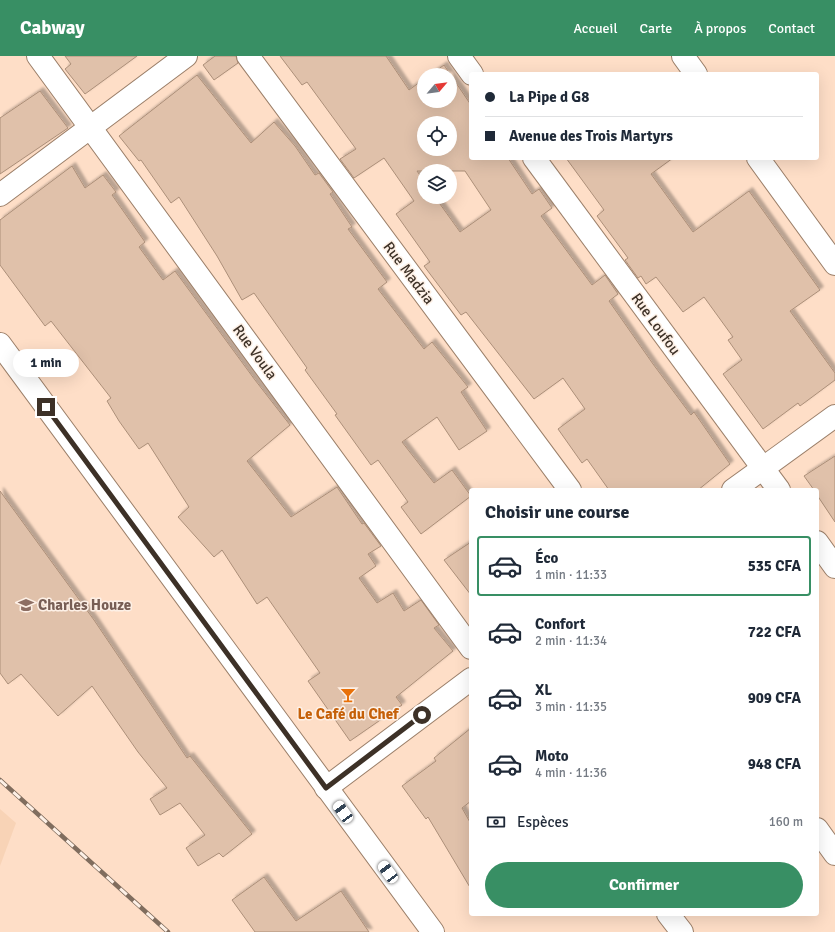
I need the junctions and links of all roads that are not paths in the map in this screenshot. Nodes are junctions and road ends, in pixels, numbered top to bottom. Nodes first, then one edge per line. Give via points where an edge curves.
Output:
1 (38, 56) edge
2 (186, 56) edge
3 (248, 56) edge
4 (459, 56) edge
5 (683, 56) edge
6 (471, 72) edge
7 (695, 72) edge
8 (91, 128) junction
9 (535, 160) edge
10 (759, 160) edge
11 (0, 195) edge
12 (835, 264) edge
13 (0, 344) edge
14 (835, 416) edge
15 (763, 469) junction
16 (569, 488) edge
17 (736, 488) edge
18 (777, 488) edge
19 (819, 545) edge
20 (835, 567) edge
21 (469, 645) edge
22 (469, 681) edge
23 (326, 788) junction
24 (819, 832) edge
25 (835, 854) edge
26 (670, 916) edge
27 (432, 932) edge
28 (682, 932) edge

1 - 8 street, Rue Voula
2 - 8 street
3 - 16 street, Rue Madzia
4 - 6 street
5 - 7 street
8 - 11 street
8 - 21 street, Rue Voula
9 - 15 street, Rue Loufou
10 - 12 street
13 - 23 street
14 - 15 street
15 - 17 street
15 - 18 street, Rue Loufou
19 - 20 street
22 - 23 street
23 - 27 street
24 - 25 street
26 - 28 street

